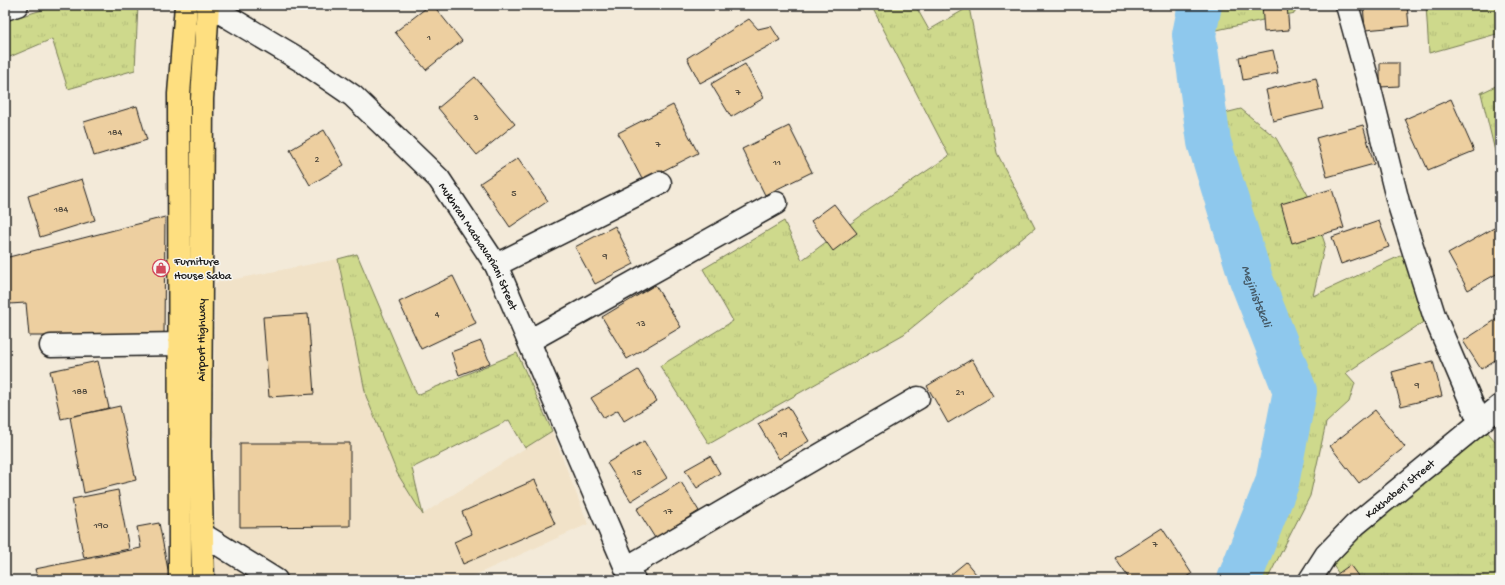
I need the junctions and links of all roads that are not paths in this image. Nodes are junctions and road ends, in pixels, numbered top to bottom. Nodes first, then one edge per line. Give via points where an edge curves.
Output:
1 (17, 5) edge
2 (186, 5) edge
3 (208, 5) edge
4 (1347, 5) edge
5 (5, 9) edge
6 (660, 183) dead end
7 (776, 203) dead end
8 (496, 265) junction
9 (529, 341) junction
10 (180, 344) junction
11 (51, 346) dead end
12 (918, 398) dead end
13 (1500, 406) edge
14 (1480, 423) junction
15 (202, 534) junction
16 (630, 574) edge
17 (180, 580) edge
18 (203, 580) edge
19 (276, 580) edge
20 (1310, 580) edge

1 - 5 street
2 - 10 highway, Airport Highway via 179,94
3 - 8 street, Mukhran Machavariani Street via 302,61 353,96 439,179
3 - 15 highway, Airport Highway via 202,107
4 - 14 street via 1398,202 1432,308
6 - 8 street
7 - 9 street
8 - 9 street, Mukhran Machavariani Street
9 - 16 street, Mukhran Machavariani Street
10 - 11 street
10 - 17 highway, Airport Highway
12 - 16 street
13 - 14 street, Kakhaberi Street
14 - 20 street, Kakhaberi Street via 1355,525 1326,555
15 - 18 highway, Airport Highway
15 - 19 street

